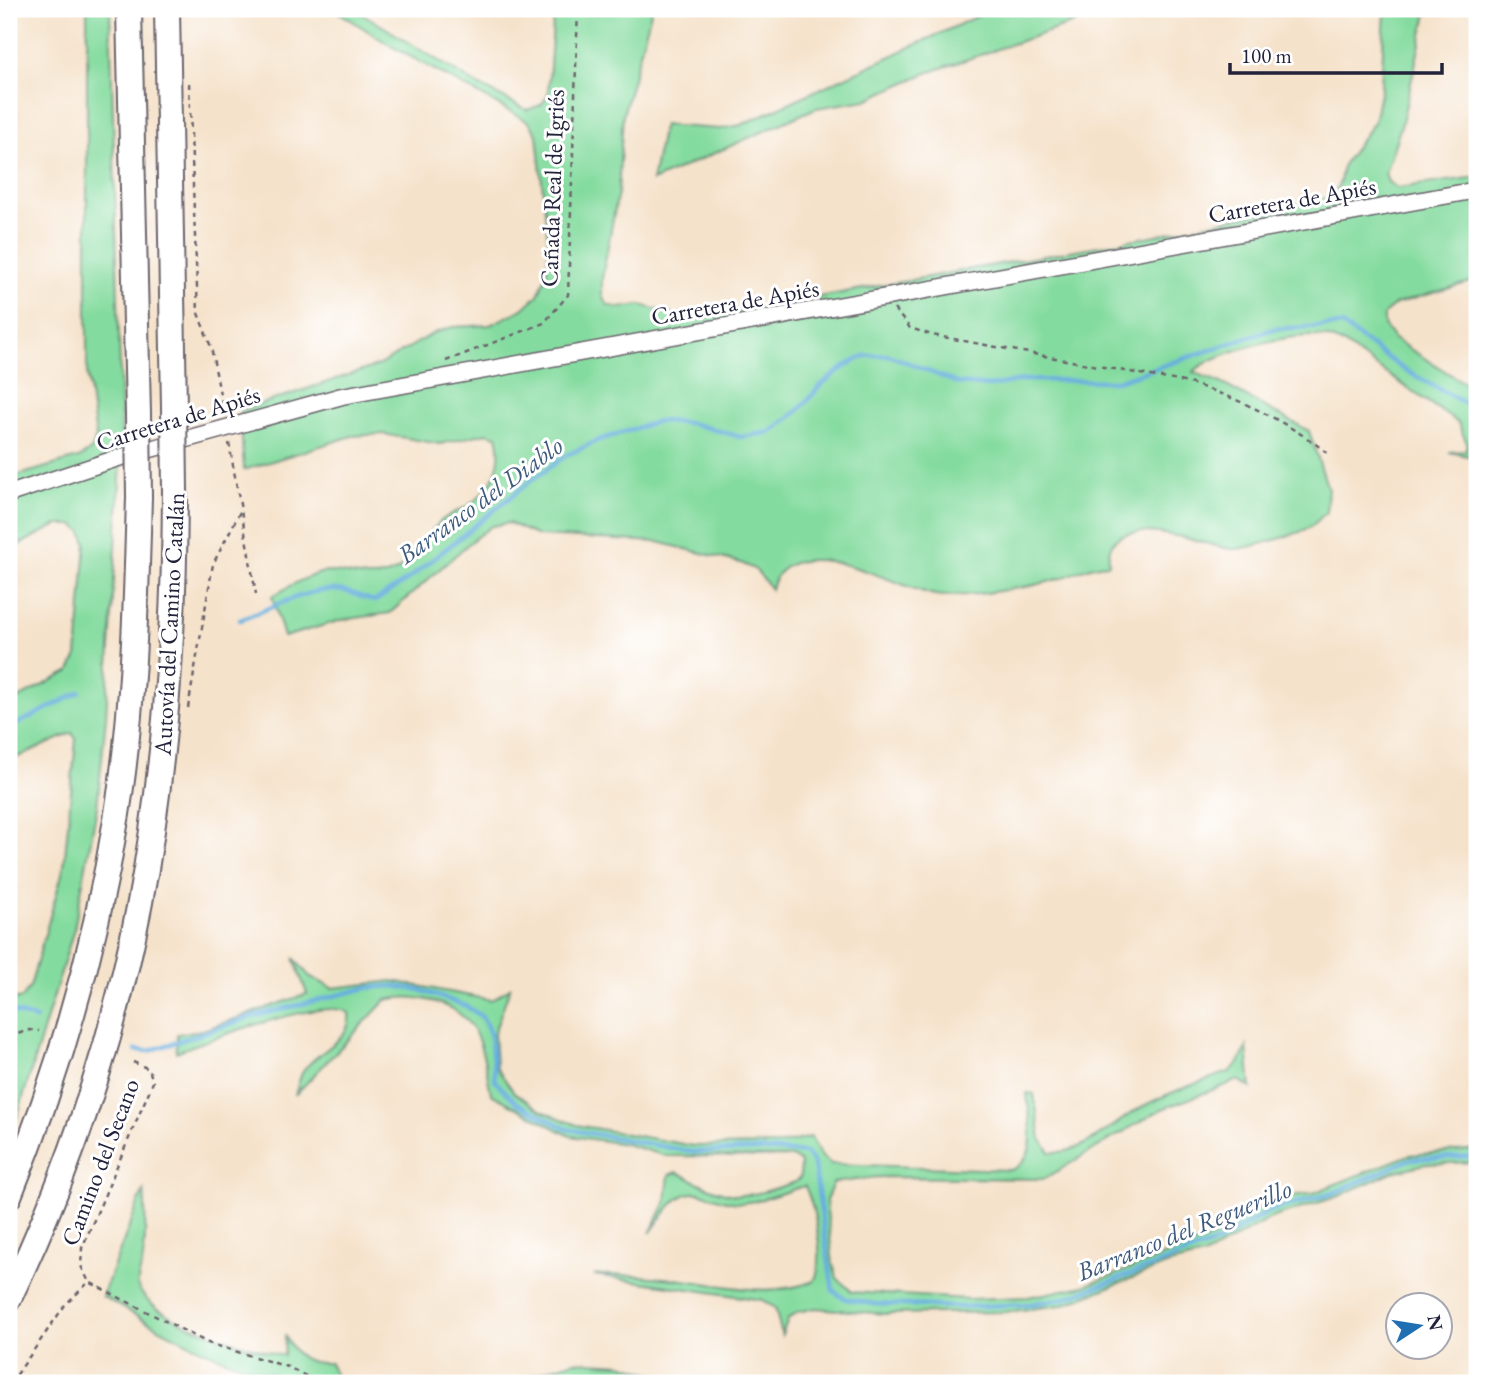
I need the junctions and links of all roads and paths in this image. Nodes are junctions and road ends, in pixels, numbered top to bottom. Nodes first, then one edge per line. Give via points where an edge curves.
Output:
1 (129, 9) edge
2 (167, 9) edge
3 (578, 9) edge
4 (189, 78) dead end
5 (1477, 190) edge
6 (887, 297) junction
7 (438, 365) dead end
8 (226, 427) junction
9 (1329, 454) dead end
10 (9, 494) edge
11 (240, 510) junction
12 (256, 594) dead end
13 (188, 708) dead end
14 (39, 1031) dead end
15 (9, 1037) edge
16 (133, 1062) dead end
17 (9, 1196) edge
18 (89, 1282) junction
19 (9, 1298) edge
20 (11, 1383) edge
21 (320, 1383) edge

1 - 17 highway, Autovía del Camino Catalán, bridge via 139,497 129,720 91,948 57,1069
2 - 19 highway, Autovía del Camino Catalán, bridge via 175,491 166,741 150,857 113,1025 62,1179
3 - 7 path, Cañada Real de Igriés via 568,295 544,323
4 - 8 path via 198,313 211,348
5 - 6 street, Carretera de Apiés
6 - 8 street, Carretera de Apiés via 342,396
6 - 9 path via 910,328 932,335 1217,391 1270,416
8 - 10 street, Carretera de Apiés
8 - 11 path
11 - 12 path
11 - 13 path via 213,564
14 - 15 path
16 - 18 path, Camino del Secano via 149,1069 153,1082 82,1248 80,1266
18 - 20 path via 65,1305
18 - 21 path, Camino del Secano via 208,1343 288,1367

